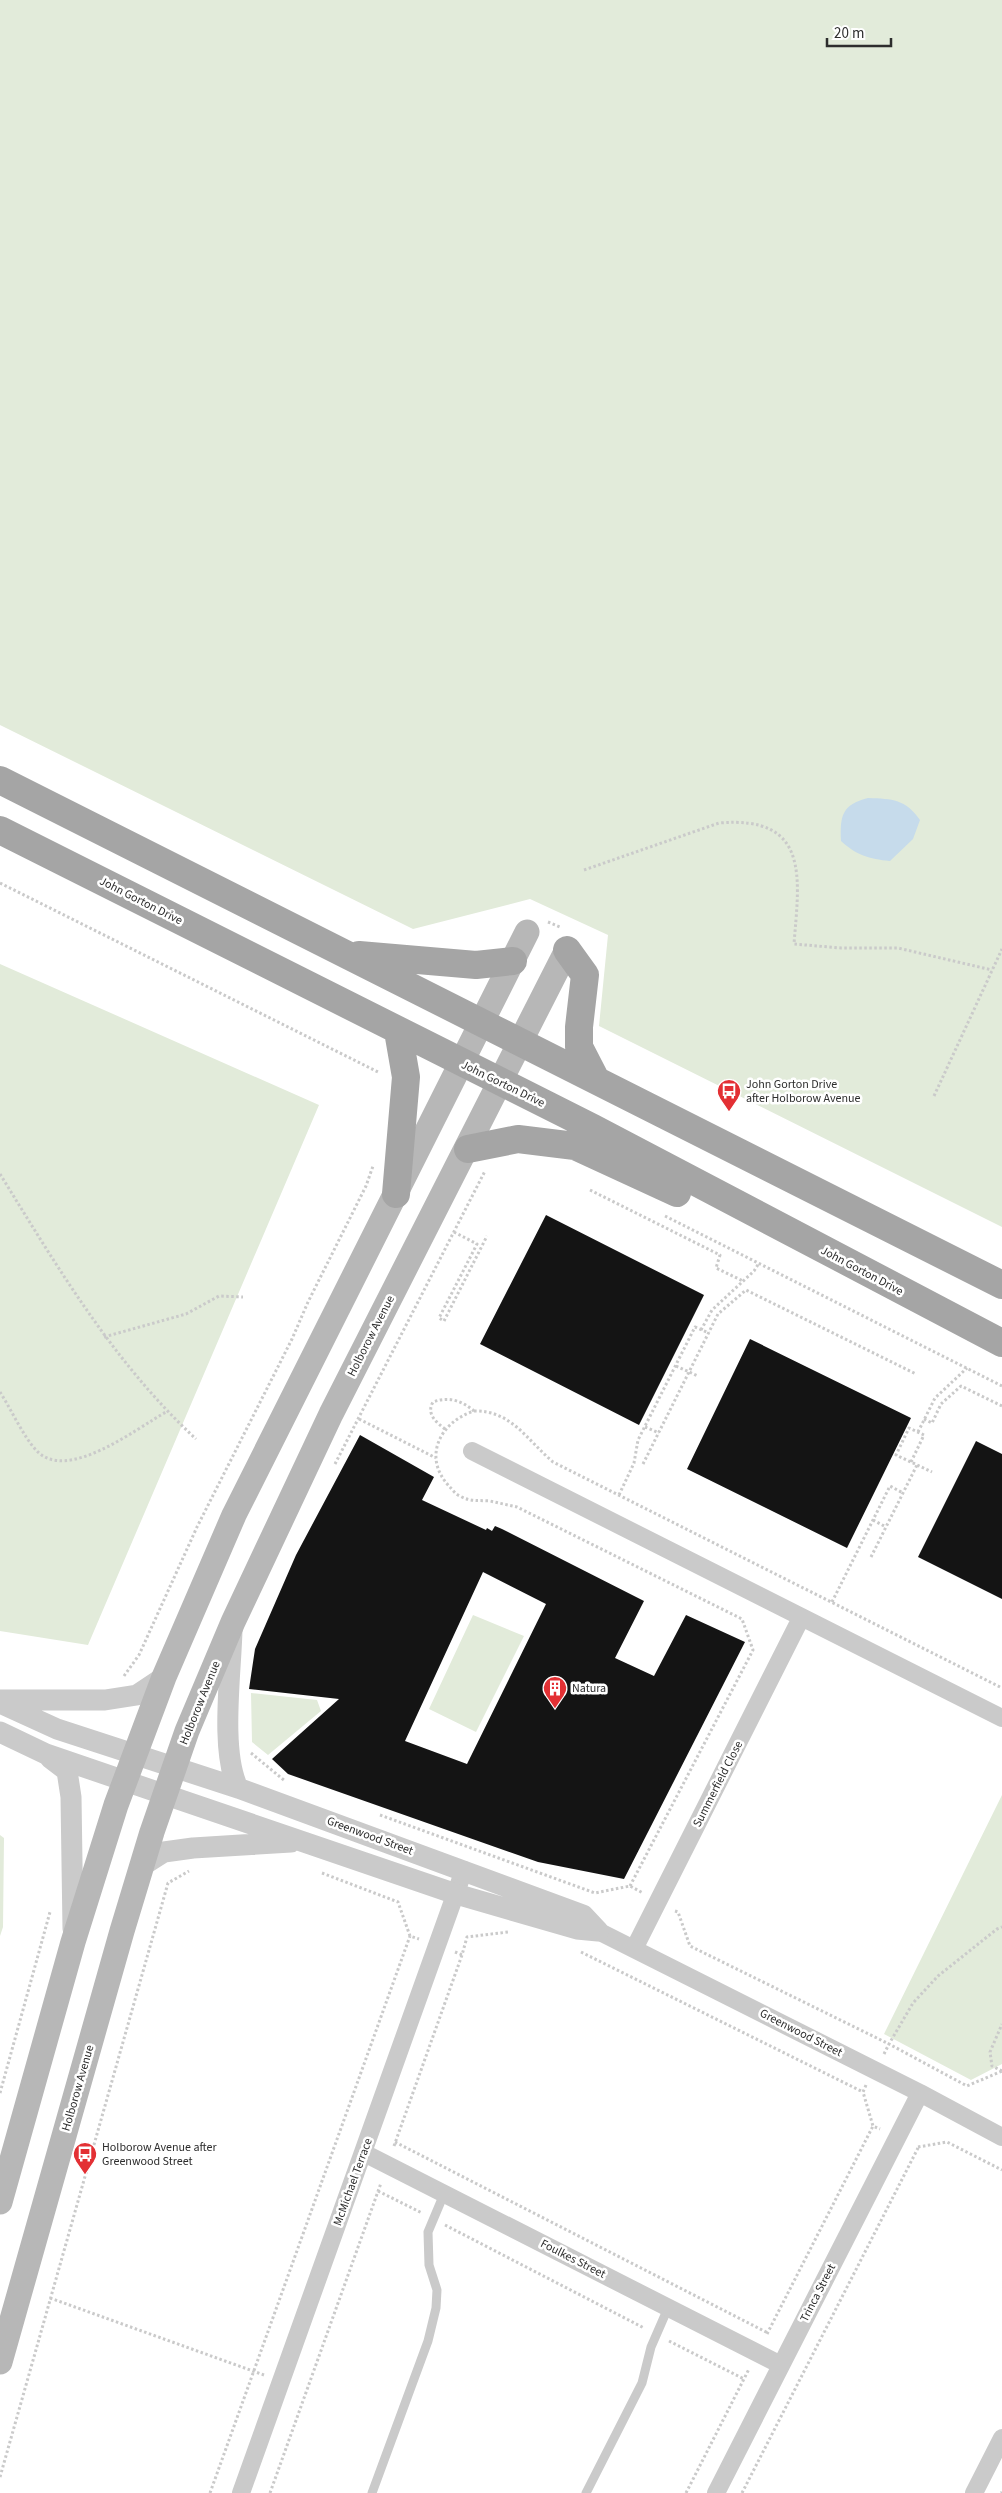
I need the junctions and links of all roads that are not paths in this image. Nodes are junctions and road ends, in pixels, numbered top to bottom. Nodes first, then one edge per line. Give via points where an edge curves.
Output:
1 (0, 780) edge
2 (0, 830) edge
3 (527, 932) dead end
4 (568, 950) joint
5 (342, 953) junction
6 (513, 961) junction
7 (481, 1022) junction
8 (398, 1031) junction
9 (521, 1043) junction
10 (461, 1063) junction
11 (596, 1080) junction
12 (501, 1083) junction
13 (468, 1149) junction
14 (396, 1194) junction
15 (769, 1221) junction
16 (1002, 1285) edge
17 (1002, 1343) edge
18 (472, 1451) dead end
19 (801, 1618) junction
20 (232, 1622) junction
21 (164, 1677) junction
22 (0, 1702) edge
23 (1002, 1718) edge
24 (0, 1732) edge
25 (46, 1754) junction
26 (135, 1754) junction
27 (175, 1767) junction
28 (124, 1781) junction
29 (238, 1788) junction
30 (165, 1795) junction
31 (301, 1842) junction
32 (142, 1866) junction
33 (464, 1870) junction
34 (456, 1894) junction
35 (598, 1931) junction
36 (73, 1942) junction
37 (634, 1949) junction
38 (920, 2092) junction
39 (1001, 2134) edge
40 (364, 2153) junction
41 (444, 2194) junction
42 (0, 2202) edge
43 (668, 2308) junction
44 (0, 2362) edge
45 (781, 2365) junction
46 (1002, 2438) edge
47 (241, 2493) edge
48 (372, 2493) edge
49 (586, 2493) edge
50 (716, 2493) edge
51 (974, 2493) edge

1 - 5 main road
2 - 8 main road, John Gorton Drive
3 - 6 main road
4 - 9 main road, Holborow Avenue
4 - 11 main road via 585,975 579,1047
5 - 6 main road via 476,964
5 - 7 main road
6 - 7 main road
7 - 9 main road
7 - 10 main road
8 - 10 main road, John Gorton Drive
8 - 14 main road via 406,1077
9 - 11 main road
9 - 12 main road, Holborow Avenue
10 - 12 main road, John Gorton Drive
10 - 14 main road
11 - 16 main road
12 - 13 main road, Holborow Avenue
12 - 15 main road, John Gorton Drive
13 - 15 main road via 518,1139 575,1146 707,1206
13 - 20 main road, Holborow Avenue via 331,1414
14 - 21 main road via 234,1515
15 - 17 main road, John Gorton Drive
18 - 19 street
19 - 23 street
19 - 37 street, Summerfield Close
20 - 27 main road, Holborow Avenue
20 - 29 street via 228,1748
21 - 22 street via 137,1695 105,1700
21 - 26 main road
22 - 26 street, Greenwood Street via 57,1729
24 - 25 street
25 - 28 street, Greenwood Street
25 - 36 street via 67,1770 71,1797
26 - 27 street, Greenwood Street
26 - 28 main road
27 - 29 street, Greenwood Street
27 - 30 main road, Holborow Avenue
28 - 30 street, Greenwood Street
28 - 36 main road
29 - 33 street, Greenwood Street
30 - 31 street, Greenwood Street
30 - 32 main road, Holborow Avenue
31 - 32 street via 164,1852
31 - 34 street, Greenwood Street
32 - 44 main road, Holborow Avenue
33 - 34 street, McMichael Terrace
33 - 35 street, Greenwood Street via 583,1915
34 - 35 street, Greenwood Street
34 - 40 street, McMichael Terrace
35 - 37 street, Greenwood Street
36 - 42 main road
37 - 38 street, Greenwood Street
38 - 39 street, Greenwood Street
38 - 45 street, Trinca Street
40 - 41 street, Foulkes Street
40 - 47 street, McMichael Terrace
41 - 43 street, Foulkes Street
41 - 48 lane via 432,2219 427,2246 437,2290 436,2308 428,2341
43 - 45 street, Foulkes Street
43 - 49 lane via 656,2334 642,2383
45 - 50 street, Trinca Street
46 - 51 street

